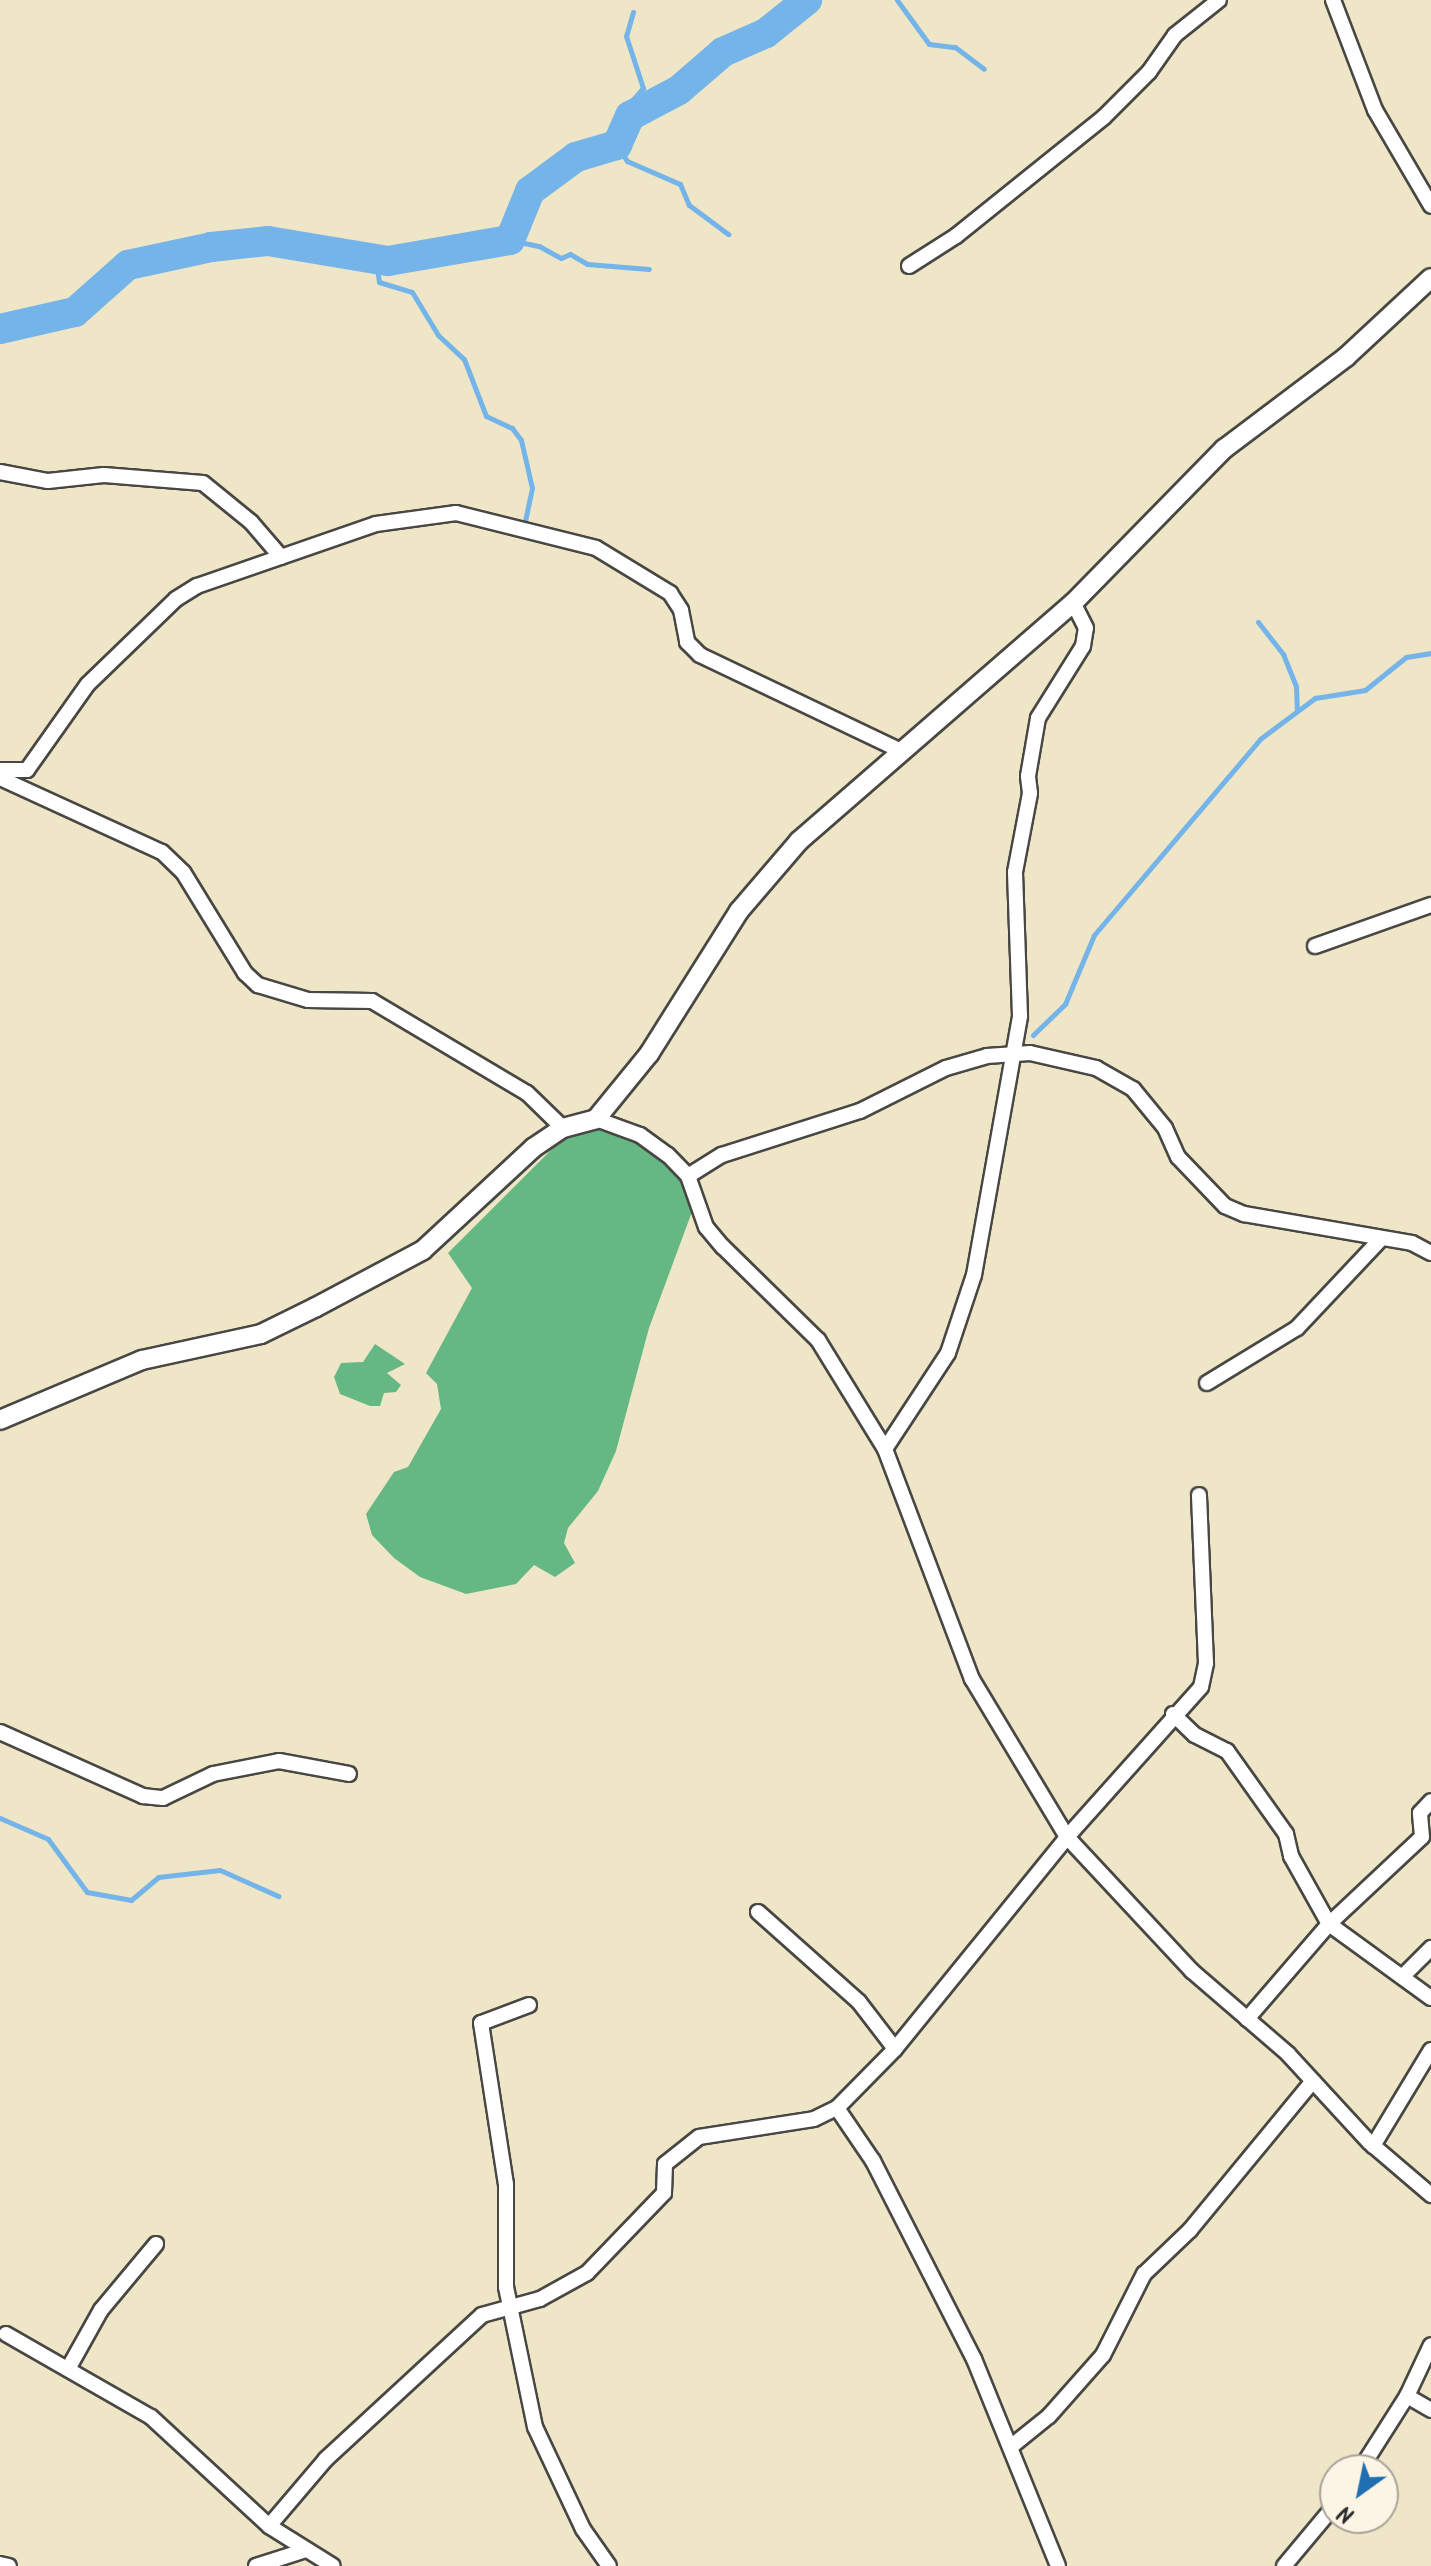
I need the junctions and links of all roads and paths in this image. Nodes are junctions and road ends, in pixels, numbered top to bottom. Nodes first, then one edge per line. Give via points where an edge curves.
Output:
1 (1219, 0) edge
2 (1333, 0) edge
3 (1431, 206) edge
4 (909, 266) dead end
5 (1431, 278) edge
6 (0, 472) edge
7 (281, 557) junction
8 (1073, 603) junction
9 (901, 751) junction
10 (0, 770) edge
11 (0, 778) edge
12 (1431, 905) edge
13 (1315, 946) dead end
14 (1013, 1057) junction
15 (596, 1119) junction
16 (563, 1128) junction
17 (688, 1176) junction
18 (1381, 1239) junction
19 (1431, 1253) edge
20 (1207, 1383) dead end
21 (0, 1420) edge
22 (885, 1449) junction
23 (1199, 1495) dead end
24 (1173, 1714) junction
25 (0, 1732) edge
26 (349, 1774) dead end
27 (1431, 1801) edge
28 (1067, 1837) junction
29 (758, 1912) dead end
30 (1329, 1924) junction
31 (1431, 1948) edge
32 (1403, 1976) junction
33 (1431, 1998) edge
34 (529, 2005) dead end
35 (1247, 2019) junction
36 (895, 2049) junction
37 (1431, 2050) edge
38 (1313, 2081) junction
39 (837, 2108) junction
40 (1373, 2146) junction
41 (1431, 2195) edge
42 (156, 2244) dead end
43 (511, 2306) junction
44 (6, 2334) dead end
45 (1431, 2345) edge
46 (68, 2369) junction
47 (1407, 2396) junction
48 (1431, 2410) edge
49 (1013, 2445) junction
50 (1370, 2454) edge
51 (1319, 2524) edge
52 (269, 2526) junction
53 (306, 2550) junction
54 (0, 2564) edge
55 (9, 2566) edge
56 (256, 2566) edge
57 (333, 2566) edge
58 (609, 2566) edge
59 (1058, 2566) edge
60 (1284, 2566) edge

1 - 4 street via 1175,35 1149,72 1104,117 956,236
2 - 3 street via 1375,110
5 - 8 street via 1346,357 1200,471
6 - 7 street via 48,481 104,475 203,483 251,522
7 - 9 street via 376,524 425,515 456,513 564,537 596,548 670,593 681,610 687,642 700,655
7 - 10 street via 197,586 176,599 88,684 27,770
8 - 9 street
8 - 14 street via 1086,628 1083,646 1038,718 1015,872 1021,993
9 - 15 street via 761,880 649,1054
11 - 16 street via 162,852 183,872 245,973 258,985 308,1000 372,1001 527,1093
12 - 13 street
14 - 17 street via 987,1056 946,1068 860,1111 722,1155
14 - 18 street via 1030,1053 1096,1068 1133,1089 1165,1128 1178,1157 1225,1206
14 - 22 street via 965,1308 948,1353
15 - 16 street
15 - 17 street via 640,1135
16 - 21 street via 398,1265 261,1334 169,1351
17 - 22 street via 706,1227 818,1340
18 - 19 street
18 - 20 street via 1297,1328
22 - 28 street via 972,1679
23 - 24 street via 1206,1663 1201,1687
24 - 28 street via 1145,1754
24 - 30 street via 1195,1735 1227,1751 1286,1834 1291,1856
25 - 26 street via 143,1796 163,1798 213,1774 279,1761
27 - 30 street via 1420,1813 1422,1837
28 - 35 street via 1192,1971
28 - 36 street
29 - 36 street via 859,2002
30 - 32 street
30 - 35 street
31 - 32 street
32 - 33 street
34 - 43 street via 481,2023 506,2184
35 - 38 street
36 - 39 street
37 - 40 street
38 - 40 street
38 - 49 street via 1190,2230 1144,2274 1103,2355 1049,2416
39 - 43 street via 800,2124 699,2137 665,2164 664,2193 587,2273 540,2299
39 - 49 street via 873,2161
40 - 41 street
42 - 46 street via 101,2310
43 - 52 street via 482,2315 450,2343 326,2459
43 - 58 street via 535,2427 583,2529
44 - 46 street
45 - 47 street
46 - 52 street via 151,2417
47 - 48 street
47 - 50 street
49 - 59 street
51 - 60 street
52 - 53 street
53 - 56 street
53 - 57 street
54 - 55 street

